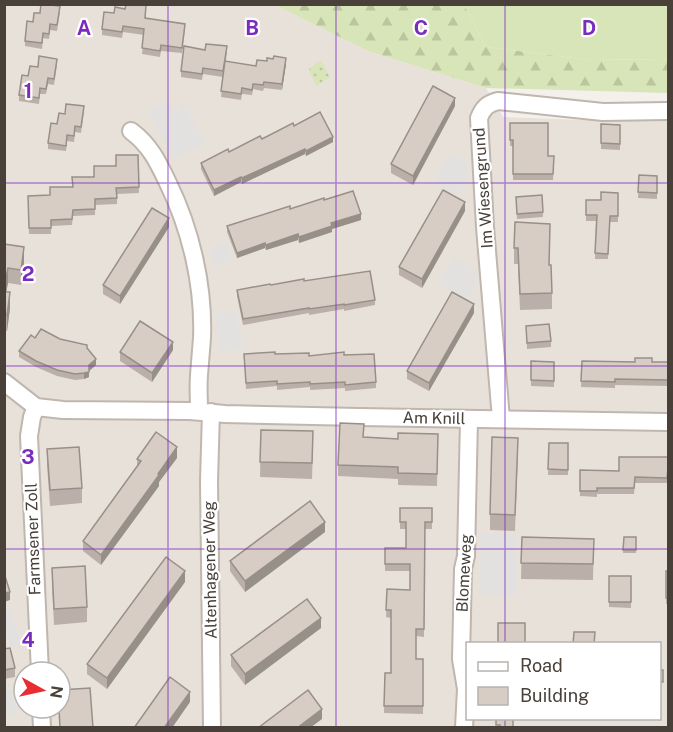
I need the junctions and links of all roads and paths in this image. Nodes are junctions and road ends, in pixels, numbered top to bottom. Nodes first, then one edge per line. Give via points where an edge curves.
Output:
1 (669, 111) edge
2 (131, 131) dead end
3 (4, 382) edge
4 (36, 407) junction
5 (205, 412) junction
6 (469, 418) junction
7 (501, 419) junction
8 (669, 422) edge
9 (39, 660) edge
10 (212, 728) edge
11 (464, 728) edge

1 - 7 street, Im Wiesengrund via 603,112 498,101 483,109 479,118 481,162
2 - 5 street via 144,141 160,166 183,219 194,259 202,337 199,376
3 - 4 street
4 - 5 street, Am Knill
4 - 9 street, Farmsener Zoll via 29,436
5 - 6 street, Am Knill
5 - 10 street, Altenhagener Weg
6 - 7 street, Am Knill
6 - 11 street, Blomeweg via 461,659 466,689
7 - 8 street, Am Knill

